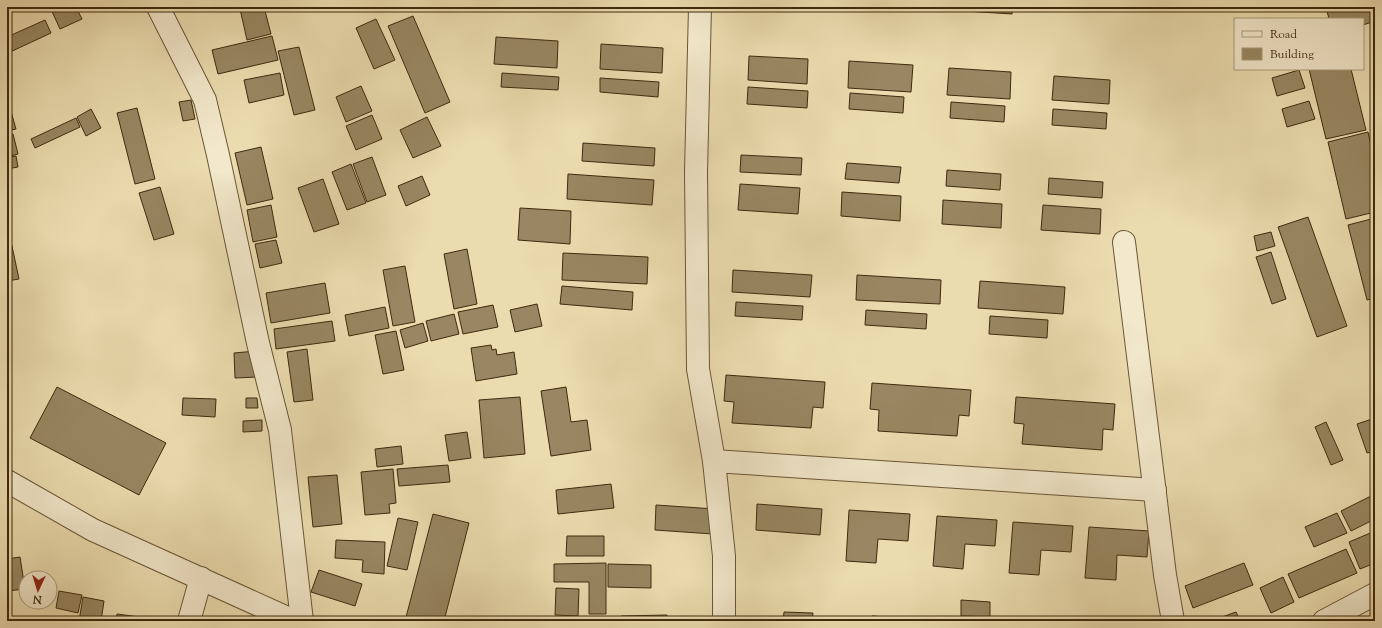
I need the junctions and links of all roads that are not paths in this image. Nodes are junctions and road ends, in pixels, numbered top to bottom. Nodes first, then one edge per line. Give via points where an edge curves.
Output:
1 (158, 7) edge
2 (700, 7) edge
3 (1124, 242) dead end
4 (714, 461) junction
5 (7, 481) edge
6 (1155, 490) junction
7 (201, 578) junction
8 (1375, 594) edge
9 (189, 621) edge
10 (294, 621) edge
11 (302, 621) edge
12 (724, 621) edge
13 (1173, 621) edge
14 (1324, 621) edge

1 - 11 street via 205,100 258,343 280,430
2 - 4 street via 696,172 698,369
3 - 6 street
4 - 6 street
4 - 12 street via 724,556
5 - 7 street via 93,530
6 - 13 street
7 - 9 street
7 - 10 street
8 - 14 street

